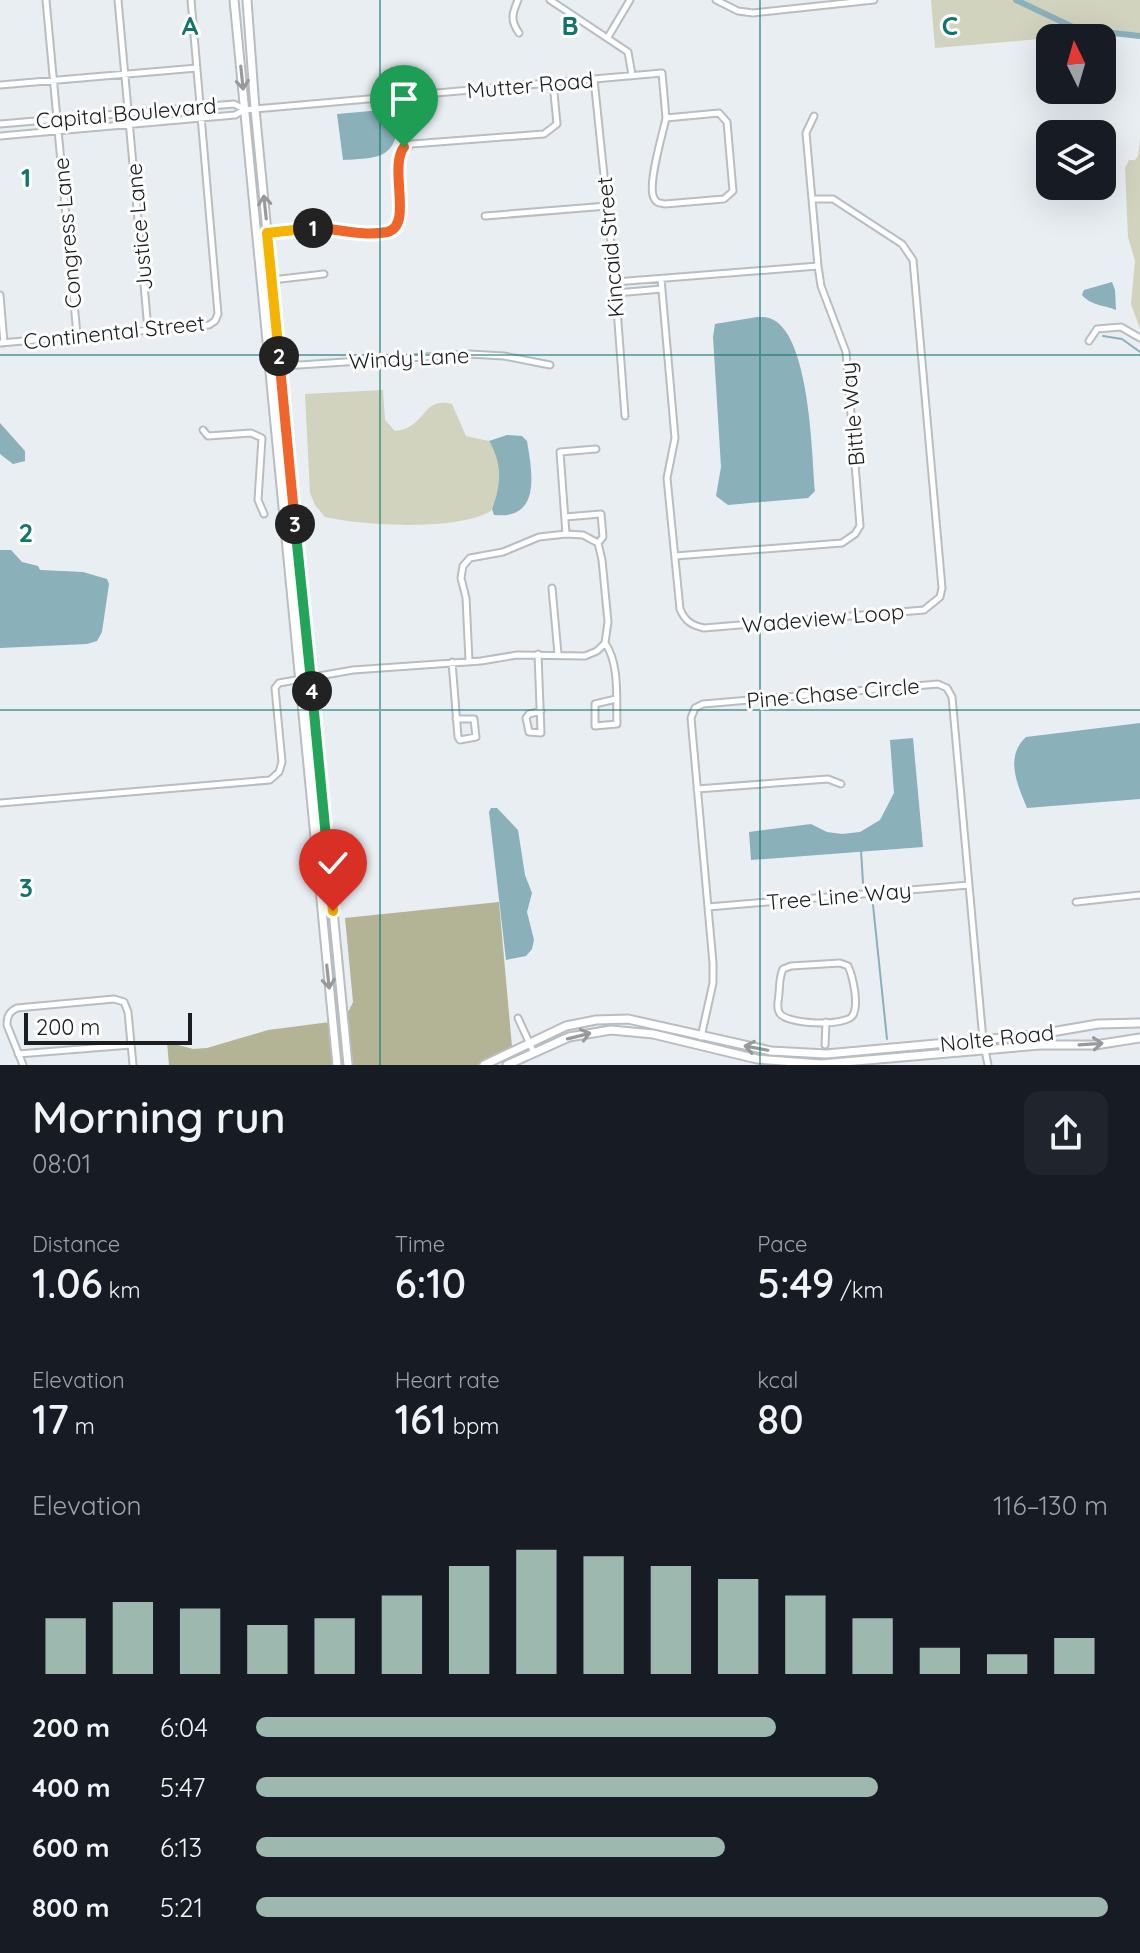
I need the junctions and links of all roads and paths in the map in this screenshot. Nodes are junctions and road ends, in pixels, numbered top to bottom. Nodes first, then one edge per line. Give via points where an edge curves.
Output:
1 (46, 0) edge
2 (118, 0) edge
3 (191, 0) edge
4 (234, 0) edge
5 (247, 0) edge
6 (518, 0) edge
7 (550, 0) edge
8 (630, 0) edge
9 (716, 0) edge
10 (874, 0) edge
11 (519, 33) dead end
12 (608, 37) junction
13 (197, 68) junction
14 (124, 74) junction
15 (632, 75) junction
16 (594, 79) junction
17 (53, 80) junction
18 (553, 83) junction
19 (0, 85) edge
20 (201, 107) junction
21 (255, 109) junction
22 (244, 110) junction
23 (128, 113) junction
24 (814, 116) dead end
25 (202, 118) junction
26 (666, 118) junction
27 (56, 119) junction
28 (0, 124) edge
29 (129, 125) junction
30 (58, 131) junction
31 (0, 136) edge
32 (813, 199) junction
33 (607, 206) junction
34 (485, 216) dead end
35 (267, 233) junction
36 (818, 266) junction
37 (324, 274) dead end
38 (661, 279) junction
39 (272, 280) junction
40 (615, 282) junction
41 (662, 289) junction
42 (616, 293) junction
43 (0, 295) edge
44 (148, 329) junction
45 (77, 335) junction
46 (1140, 338) edge
47 (1089, 341) dead end
48 (2, 343) edge
49 (550, 365) dead end
50 (280, 366) junction
51 (268, 367) junction
52 (625, 416) dead end
53 (203, 430) dead end
54 (596, 449) dead end
55 (264, 514) dead end
56 (565, 517) junction
57 (566, 534) junction
58 (598, 543) junction
59 (675, 556) junction
60 (552, 588) dead end
61 (605, 643) junction
62 (538, 654) junction
63 (558, 654) junction
64 (469, 661) junction
65 (452, 662) junction
66 (311, 679) junction
67 (299, 680) junction
68 (616, 699) junction
69 (541, 711) junction
70 (456, 719) junction
71 (841, 784) dead end
72 (697, 789) junction
73 (322, 793) junction
74 (310, 794) junction
75 (0, 803) edge
76 (969, 885) junction
77 (1140, 895) edge
78 (1076, 902) dead end
79 (708, 907) junction
80 (518, 1018) dead end
81 (824, 1022) junction
82 (1140, 1023) edge
83 (701, 1036) junction
84 (1140, 1038) edge
85 (983, 1040) junction
86 (527, 1043) junction
87 (131, 1045) junction
88 (698, 1046) junction
89 (985, 1050) junction
90 (534, 1053) junction
91 (18, 1054) junction
92 (826, 1059) edge
93 (23, 1065) edge
94 (133, 1065) edge
95 (337, 1065) edge
96 (348, 1065) edge
97 (484, 1065) edge
98 (507, 1065) edge
99 (988, 1065) edge

1 - 17 street, Congress Lane
2 - 14 street, Justice Lane
3 - 13 street, Continental Street
4 -> 22 main road
5 - 21 main road
6 - 11 street via 512,23
7 - 12 street
8 - 12 street
9 - 10 street via 753,13
12 - 15 street via 628,52
13 - 14 street
13 - 20 street, Continental Street
14 - 17 street
14 - 23 street, Justice Lane
15 - 16 street, Mutter Road
15 - 26 street, Mutter Road via 662,73
16 - 18 street, Mutter Road
16 - 33 street, Kincaid Street
17 - 19 street
17 - 27 street, Congress Lane
18 - 21 street, Mutter Road
18 - 35 street via 557,124 544,134 404,147 397,168 401,215 390,231 353,234 315,228
20 - 22 street, Capital Boulevard via 234,104
20 - 23 street, Capital Boulevard
20 - 25 street, Continental Street
21 - 22 street, Mutter Road
35 -> 21 main road
22 - 25 street, Capital Boulevard
22 - 51 main road
23 - 27 street, Capital Boulevard
23 - 29 street, Justice Lane
24 - 32 street, Bittle Way via 806,133
25 - 29 street, Capital Boulevard
25 - 44 street, Continental Street via 218,314 209,325
26 - 26 street via 654,198 665,204 728,197 734,185 725,117 719,113
27 - 28 street, Capital Boulevard
27 - 30 street, Congress Lane
29 - 30 street, Capital Boulevard
29 - 44 street, Justice Lane
30 - 31 street, Capital Boulevard
30 - 45 street, Congress Lane
32 - 36 street, Bittle Way
32 - 59 street, Wadeview Loop via 833,199 902,244 913,260 940,597 924,610 704,628 683,618
33 - 34 street
33 - 40 street, Kincaid Street
35 - 39 main road
36 - 38 street
36 - 59 street, Bittle Way via 846,352 860,526 842,543
37 - 39 street
38 - 40 street
38 - 41 street, Wadeview Loop
39 - 50 main road
40 - 42 street, Kincaid Street
41 - 42 street
41 - 59 street, Wadeview Loop via 675,438 667,478
42 - 52 street, Kincaid Street
43 - 48 street
44 - 45 street, Continental Street
45 - 48 street, Continental Street
46 - 47 street via 1117,326 1097,329
49 - 50 street, Windy Lane via 469,354
50 - 51 street, Windy Lane
50 - 66 main road
51 - 67 main road
53 - 55 street via 208,436 251,433 262,438 258,500
54 - 56 street via 560,452
56 - 57 street
56 - 58 street via 601,514 603,537
57 - 58 street
57 - 64 street via 470,558 463,566
58 - 61 street via 608,622
60 - 63 street
61 - 63 street via 585,656
61 - 68 street via 613,654
62 - 63 street
62 - 64 street
62 - 69 street
64 - 65 street
65 - 66 street
65 - 70 street
66 - 67 street
66 - 73 main road
67 - 74 main road
67 - 75 street via 275,688 282,762 270,780
68 - 68 street via 617,724 595,726 595,704
69 - 69 street via 541,733 529,732 529,714
70 - 70 street via 458,739 476,737 474,719
71 - 72 street via 828,779
72 - 76 street, Pine Chase Circle via 691,718 703,704 938,684 952,697
72 - 79 street, Pine Chase Circle
73 - 74 main road
73 - 96 main road
74 -> 95 main road
76 - 79 street, Tree Line Way
76 - 85 street, Pine Chase Circle
77 - 78 street
79 - 83 street, Pine Chase Circle via 713,983
80 - 86 street
81 - 81 street via 848,1020 854,1014 848,966 783,969 781,1015
81 - 92 street
82 - 85 main road, Nolte Road
83 - 86 main road, Nolte Road via 612,1019 566,1026
83 - 88 street, Pine Chase Circle
92 -> 83 main road, Nolte Road
89 -> 84 main road, Nolte Road
85 - 89 street, Pine Chase Circle
85 - 92 main road, Nolte Road
86 - 90 street
86 - 97 main road, Nolte Road
87 - 91 street
87 - 91 street via 128,1012 124,1002 114,999 11,1011 7,1025
87 - 94 street
90 -> 88 main road via 569,1037 628,1029
88 - 92 main road via 777,1061
89 - 92 main road, Nolte Road
89 - 99 street, Pine Chase Circle
90 - 98 main road
91 - 93 street

